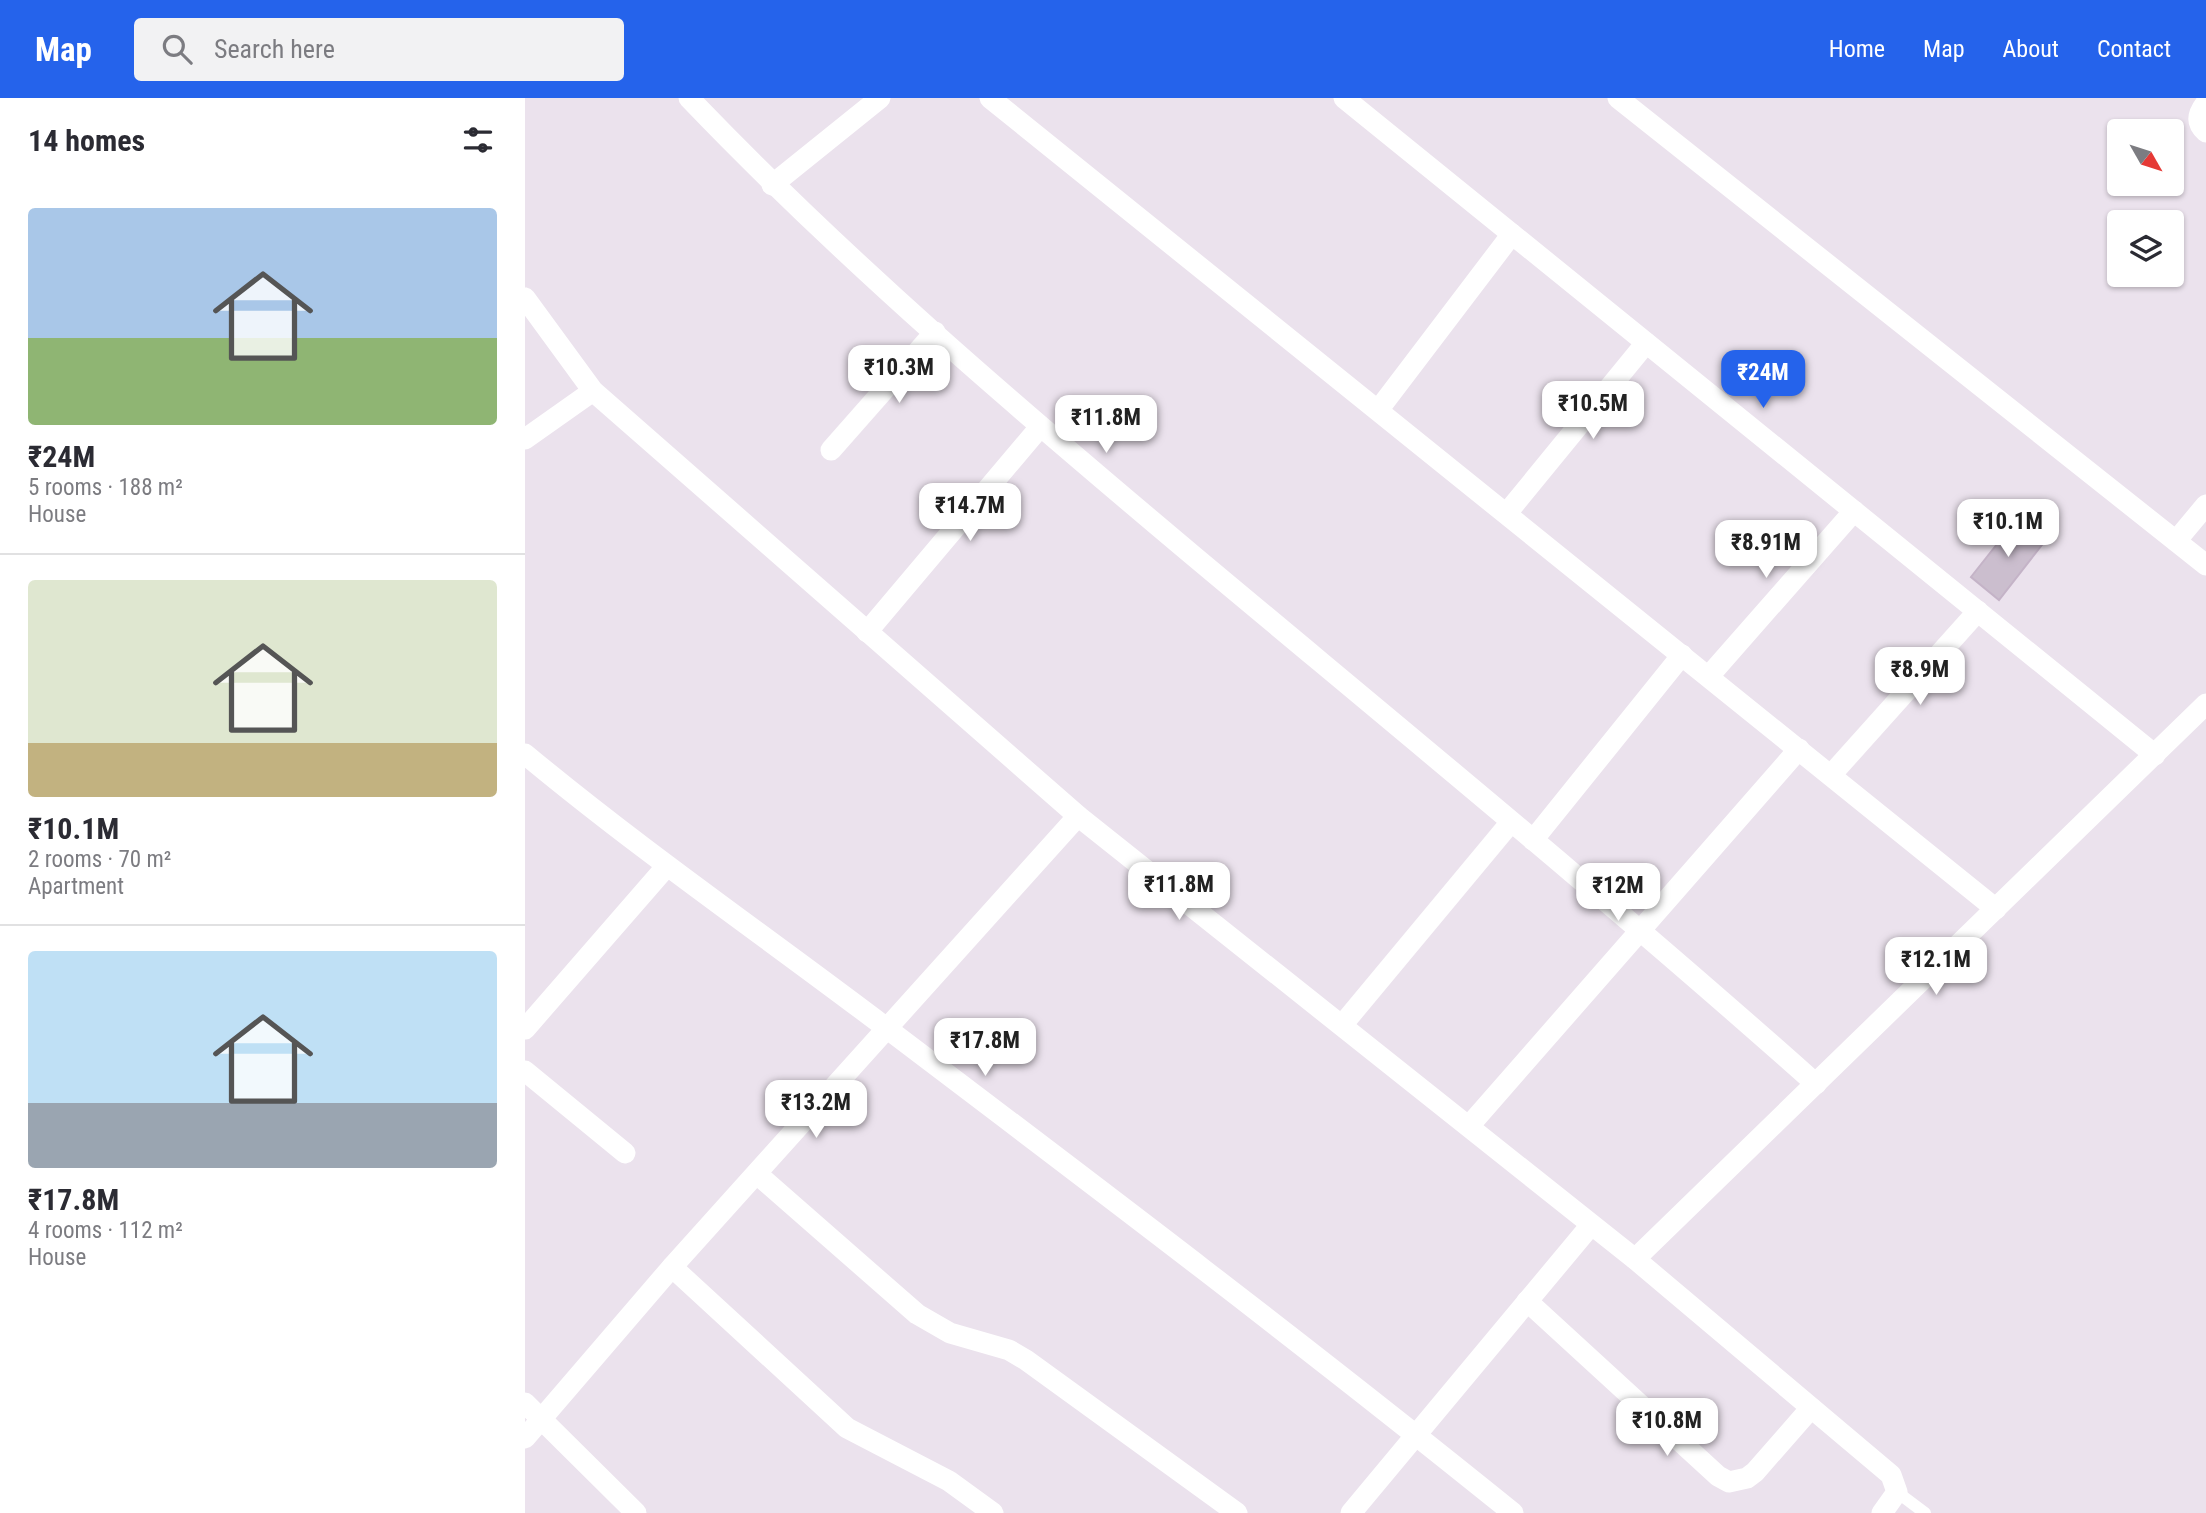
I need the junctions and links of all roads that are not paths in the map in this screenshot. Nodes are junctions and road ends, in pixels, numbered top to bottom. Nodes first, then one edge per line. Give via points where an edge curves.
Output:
1 (689, 98) edge
2 (880, 98) edge
3 (990, 98) edge
4 (1344, 98) edge
5 (1618, 98) edge
6 (2206, 103) edge
7 (2206, 132) edge
8 (772, 185) junction
9 (1512, 234) junction
10 (525, 298) edge
11 (935, 332) junction
12 (1646, 342) junction
13 (593, 391) junction
14 (1379, 409) junction
15 (1040, 427) junction
16 (525, 439) edge
17 (831, 450) dead end
18 (2206, 505) edge
19 (1854, 511) junction
20 (1507, 513) junction
21 (2176, 541) junction
22 (2206, 565) edge
23 (1978, 611) junction
24 (867, 632) junction
25 (1682, 654) junction
26 (1709, 676) junction
27 (2206, 704) edge
28 (1799, 749) junction
29 (525, 754) edge
30 (2155, 755) junction
31 (1831, 775) junction
32 (1078, 816) junction
33 (1511, 822) junction
34 (1532, 840) junction
35 (666, 867) junction
36 (1996, 909) junction
37 (1641, 928) junction
38 (1343, 1024) junction
39 (887, 1028) junction
40 (525, 1029) edge
41 (525, 1071) edge
42 (1816, 1084) junction
43 (1469, 1126) junction
44 (625, 1153) dead end
45 (757, 1174) junction
46 (1591, 1225) junction
47 (1635, 1259) junction
48 (672, 1267) junction
49 (1527, 1301) junction
50 (525, 1403) edge
51 (1811, 1408) junction
52 (542, 1419) junction
53 (1418, 1436) junction
54 (525, 1438) edge
55 (1897, 1492) junction
56 (636, 1513) edge
57 (993, 1513) edge
58 (1237, 1513) edge
59 (1352, 1513) edge
60 (1513, 1513) edge
61 (1882, 1513) edge
62 (1925, 1513) edge

1 - 8 street
2 - 8 street
3 - 14 street
4 - 9 street
5 - 21 street
6 - 7 street via 2198,120
8 - 11 street
9 - 12 street
9 - 14 street
10 - 13 street
11 - 15 street
11 - 17 street
12 - 19 street
12 - 20 street
13 - 16 street
13 - 24 street
14 - 20 street
15 - 24 street
15 - 33 street
18 - 21 street
19 - 23 street
19 - 26 street
20 - 25 street
21 - 22 street
23 - 30 street
23 - 31 street
24 - 32 street
25 - 26 street
25 - 34 street
26 - 28 street
27 - 30 street
28 - 31 street
28 - 37 street
29 - 35 street
30 - 36 street
31 - 36 street
32 - 38 street
32 - 39 street
33 - 34 street
33 - 38 street
34 - 37 street
35 - 39 street
35 - 40 street
36 - 42 street
37 - 42 street
37 - 43 street
38 - 43 street
39 - 45 street
39 - 53 street
41 - 44 street
42 - 47 street
43 - 46 street
45 - 48 street
45 - 58 street via 917,1314 950,1333 1009,1350 1026,1360
46 - 47 street
46 - 49 street
47 - 51 street
48 - 52 street
48 - 57 street via 847,1428 949,1481
49 - 51 street via 1729,1482 1755,1472
49 - 53 street
50 - 52 street
51 - 55 street via 1891,1475
52 - 54 street
52 - 56 street
53 - 59 street
53 - 60 street
55 - 61 street
55 - 62 lane

